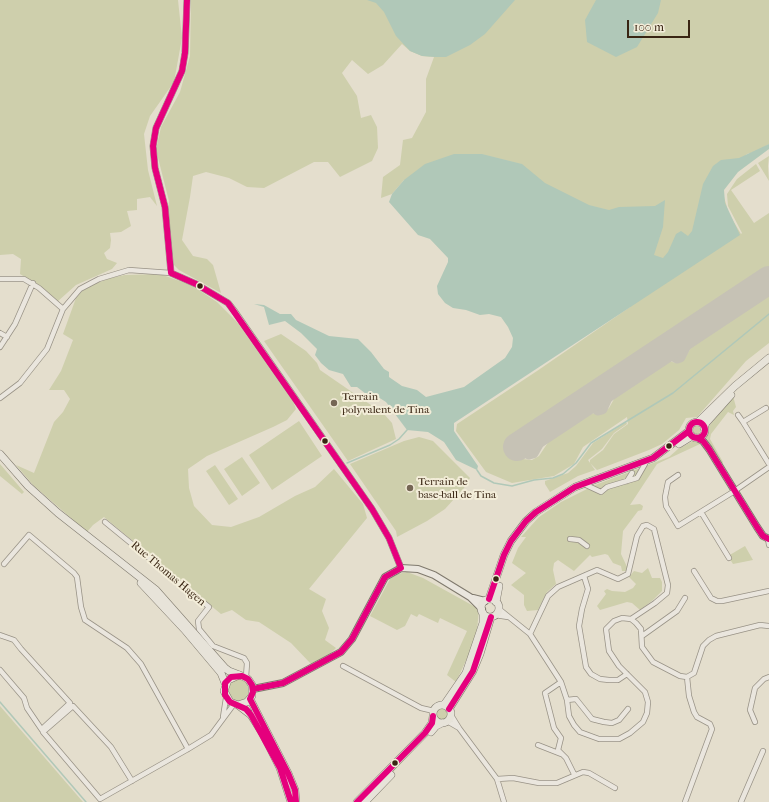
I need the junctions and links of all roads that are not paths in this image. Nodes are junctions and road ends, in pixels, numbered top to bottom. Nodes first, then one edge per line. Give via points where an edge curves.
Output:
1 (187, 0) edge
2 (171, 273) junction
3 (0, 279) edge
4 (33, 283) junction
5 (63, 309) junction
6 (0, 333) edge
7 (7, 337) junction
8 (0, 347) edge
9 (769, 358) edge
10 (769, 362) edge
11 (0, 398) edge
12 (766, 408) dead end
13 (738, 415) dead end
14 (698, 422) junction
15 (743, 422) junction
16 (704, 430) junction
17 (693, 435) junction
18 (709, 449) junction
19 (0, 454) edge
20 (645, 464) junction
21 (769, 465) edge
22 (632, 474) dead end
23 (678, 475) dead end
24 (627, 481) junction
25 (586, 485) junction
26 (734, 491) junction
27 (701, 512) junction
28 (105, 522) dead end
29 (570, 539) dead end
30 (769, 541) edge
31 (587, 546) dead end
32 (108, 553) junction
33 (729, 558) dead end
34 (4, 564) dead end
35 (401, 568) junction
36 (694, 571) dead end
37 (584, 576) junction
38 (769, 591) edge
39 (470, 597) junction
40 (685, 598) dead end
41 (493, 607) junction
42 (482, 611) junction
43 (631, 619) junction
44 (769, 626) edge
45 (530, 634) junction
46 (0, 635) edge
47 (642, 636) junction
48 (343, 666) dead end
49 (0, 670) edge
50 (627, 674) junction
51 (243, 676) junction
52 (687, 677) junction
53 (769, 677) edge
54 (561, 682) junction
55 (225, 683) junction
56 (253, 689) junction
57 (226, 698) junction
58 (250, 699) junction
59 (567, 700) junction
60 (236, 704) junction
61 (628, 709) dead end
62 (434, 713) junction
63 (447, 715) junction
64 (223, 718) junction
65 (755, 722) dead end
66 (42, 730) junction
67 (538, 745) dead end
68 (188, 749) junction
69 (763, 751) dead end
70 (562, 754) junction
71 (574, 774) junction
72 (497, 779) junction
73 (132, 781) junction
74 (615, 788) dead end
75 (291, 802) edge
76 (297, 802) edge
77 (357, 802) edge
78 (365, 802) edge
79 (504, 802) edge
80 (685, 802) edge
81 (741, 802) edge

1 - 2 street via 182,71 156,128 153,146 155,168 165,207
2 - 5 street via 134,270 110,274 80,289
2 - 35 street via 228,303 372,509 389,538
3 - 4 street via 20,278
4 - 5 street
4 - 7 street
5 - 11 street via 47,349 20,383
6 - 7 street
7 - 8 street
9 - 14 main road
10 - 16 main road via 730,396 706,423
12 - 15 street
13 - 15 street
14 - 16 main road
14 - 17 main road via 691,425
15 - 21 street
16 - 17 main road via 702,435
16 - 18 main road
17 - 18 main road via 703,441
17 - 20 main road
17 - 41 main road via 653,458 575,487 536,512 526,521 504,556
18 - 26 main road
19 - 32 main road via 28,486
20 - 24 street via 637,478
20 - 25 main road
21 - 26 street
22 - 24 street
23 - 27 street via 668,482 665,497 666,506 678,526
24 - 25 street via 607,487 601,492
25 - 41 main road via 536,516 519,535 505,560
26 - 27 street
26 - 30 main road via 763,536
27 - 33 street
28 - 51 street, Rue Thomas Hagen via 209,608 198,621 199,629 213,646 244,658 247,663
29 - 31 street via 579,540
32 - 51 main road via 156,590 229,672
32 - 55 main road via 151,593 184,629 221,673
34 - 68 street via 29,535 77,577 85,620 127,648 141,664
35 - 39 main road via 418,569 434,575
35 - 56 main road via 385,577 352,639 341,652 283,683
36 - 38 street via 712,598 717,601
37 - 43 street via 597,570 614,578 624,577 630,570 639,529 651,526 654,529 668,585 667,593
37 - 45 street via 558,587 548,596
37 - 50 street via 588,589 579,626 586,667 591,674 600,679 618,680
39 - 41 main road
39 - 42 main road
40 - 47 street via 677,611
41 - 42 main road
41 - 42 main road
41 - 45 street
41 - 63 main road via 473,671
42 - 63 main road via 483,623 466,673
43 - 47 street via 641,629
43 - 50 street via 617,619 608,624 606,629 609,651
44 - 52 street via 760,625 709,640 703,646 694,673
45 - 54 street
46 - 66 street via 14,640 70,703
47 - 52 street via 642,647 653,662
48 - 62 street
49 - 66 street via 24,698 27,708
50 - 59 street via 645,692 648,702 647,713 643,722 619,739 599,739 580,732 569,716
51 - 55 main road via 231,677
51 - 56 main road via 250,681
52 - 80 street via 692,708 697,717 712,726
53 - 65 street via 764,678 755,688 750,710
54 - 59 street
54 - 70 street via 545,693 554,728 562,741 557,748
55 - 57 main road
56 - 58 main road
57 - 60 main road
57 - 64 street
58 - 60 main road
58 - 76 main road via 278,752 295,790
59 - 61 street via 576,700 592,718 604,722 612,723 619,720
60 - 64 street
60 - 75 main road via 251,715 263,734 280,768
62 - 63 main road via 437,721
62 - 63 main road via 439,705
62 - 77 main road via 432,723 424,733
63 - 72 street
63 - 78 main road
64 - 68 street via 210,735
66 - 73 street via 100,799
66 - 73 street via 73,706 111,747
67 - 70 street
68 - 73 street
69 - 81 street
70 - 71 street
71 - 72 street via 556,783 513,778
71 - 74 street via 589,773
72 - 79 street

